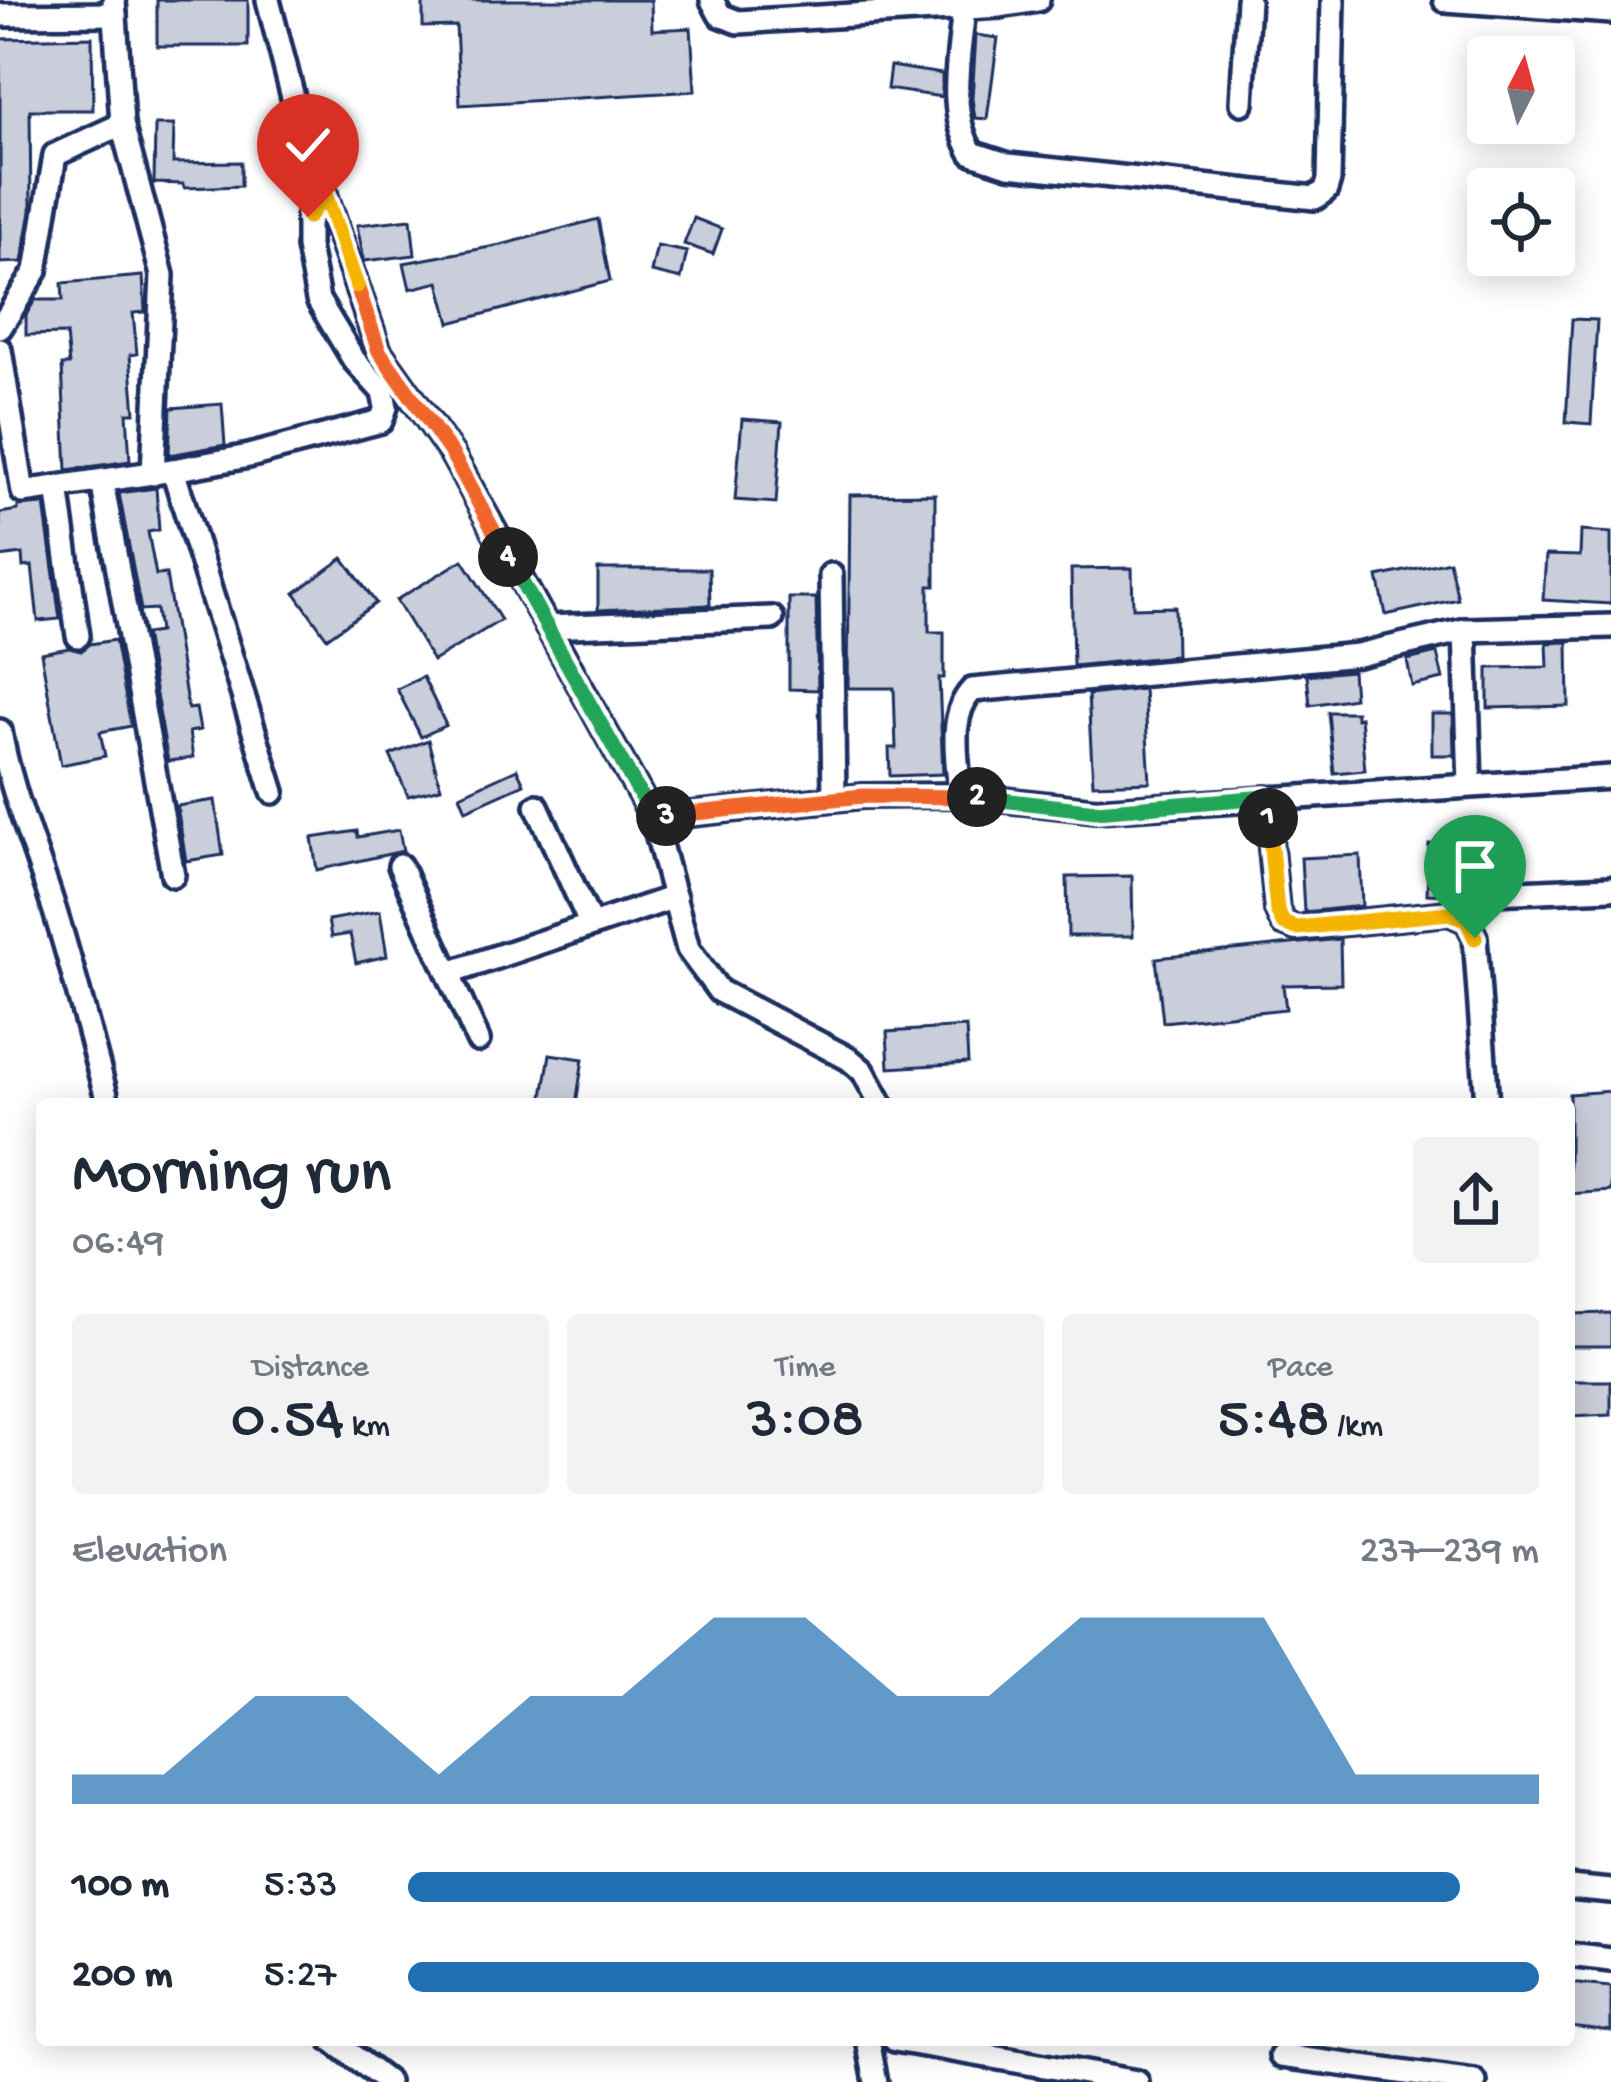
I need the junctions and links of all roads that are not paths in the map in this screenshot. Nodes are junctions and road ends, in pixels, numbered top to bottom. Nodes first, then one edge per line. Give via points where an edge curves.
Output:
1 (268, 0) edge
2 (712, 0) edge
3 (1038, 0) edge
4 (1248, 0) edge
5 (1334, 0) edge
6 (1445, 0) edge
7 (114, 7) edge
8 (964, 7) junction
9 (1611, 12) edge
10 (0, 15) edge
11 (1242, 104) dead end
12 (122, 124) junction
13 (325, 194) junction
14 (0, 328) edge
15 (0, 350) edge
16 (8, 444) edge
17 (163, 472) junction
18 (102, 481) junction
19 (57, 487) junction
20 (23, 492) junction
21 (0, 496) edge
22 (831, 575) dead end
23 (772, 618) dead end
24 (547, 626) junction
25 (1611, 626) edge
26 (1465, 630) junction
27 (79, 636) dead end
28 (0, 731) edge
29 (1611, 776) edge
30 (1470, 785) junction
31 (273, 792) dead end
32 (959, 795) junction
33 (1266, 797) junction
34 (834, 799) junction
35 (537, 806) dead end
36 (653, 818) junction
37 (400, 866) dead end
38 (172, 875) dead end
39 (1611, 888) edge
40 (1493, 893) dead end
41 (675, 897) junction
42 (591, 925) junction
43 (449, 973) junction
44 (478, 1040) dead end
45 (106, 1095) dead end
46 (878, 1098) edge
47 (1487, 1098) edge
48 (1575, 1888) edge
49 (1611, 1891) edge
50 (1575, 1956) edge
51 (1611, 1960) edge
52 (339, 2046) edge
53 (869, 2046) edge
54 (930, 2046) edge
55 (1281, 2056) dead end
56 (380, 2080) edge
57 (876, 2082) edge
58 (1137, 2082) edge
59 (1475, 2082) edge

1 - 13 street
2 - 8 street via 720,15 738,22
3 - 8 street
4 - 11 street
5 - 8 street via 1329,180 1321,195 1306,198 1009,165 972,153 957,112
6 - 9 street
7 - 10 street
7 - 12 street
12 - 14 street via 55,154 36,271
12 - 17 street via 162,275
13 - 17 street via 308,217 318,300 382,392 381,421
13 - 24 street via 379,351 452,454
15 - 16 street
16 - 20 street
17 - 18 street
17 - 31 street
18 - 19 street
18 - 38 street
19 - 20 street
19 - 27 street
20 - 21 street
22 - 34 street
23 - 24 street
24 - 36 street
25 - 26 street
26 - 30 street
26 - 32 street via 1358,655 972,690 956,719
28 - 45 street
29 - 30 street
30 - 33 street
32 - 33 street via 1096,811
32 - 34 street
33 - 47 street via 1283,923 1449,913 1467,921 1475,938
34 - 36 street
35 - 42 street
36 - 41 street
37 - 43 street
39 - 40 street
41 - 42 street
41 - 46 street via 688,949 719,991 849,1059
42 - 43 street
43 - 44 street
48 - 49 street
50 - 51 street
52 - 56 street
53 - 57 street
54 - 58 street
55 - 59 street

